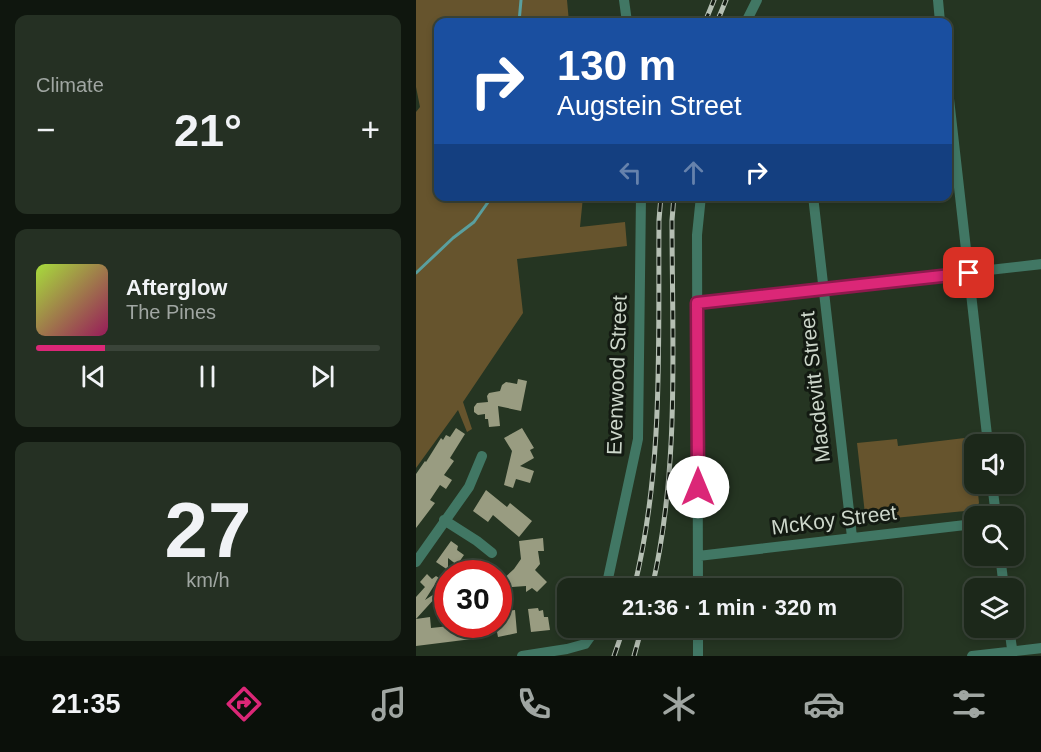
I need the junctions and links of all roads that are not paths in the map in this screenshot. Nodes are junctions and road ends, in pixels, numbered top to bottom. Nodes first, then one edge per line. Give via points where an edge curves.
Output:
1 (624, 0) edge
2 (757, 0) edge
3 (938, 0) edge
4 (626, 18) edge
5 (749, 18) edge
6 (940, 18) edge
7 (952, 125) edge
8 (641, 201) edge
9 (700, 201) edge
10 (814, 201) edge
11 (1042, 264) edge
12 (969, 273) junction
13 (824, 289) junction
14 (697, 303) junction
15 (987, 434) edge
16 (482, 456) dead end
17 (444, 520) junction
18 (964, 525) edge
19 (852, 537) junction
20 (492, 553) dead end
21 (698, 555) junction
22 (416, 562) edge
23 (608, 578) edge
24 (698, 578) edge
25 (589, 638) edge
26 (698, 638) edge
27 (1010, 638) edge
28 (1042, 648) edge
29 (1012, 653) edge
30 (522, 656) edge
31 (698, 656) edge
32 (972, 656) edge

1 - 4 street
2 - 5 street
3 - 6 street
7 - 12 street
8 - 23 street, Evenwood Street via 638,439
9 - 14 street
10 - 13 street, Macdevitt Street
11 - 12 street
12 - 13 street
12 - 15 street
13 - 14 street
13 - 19 street, Macdevitt Street
14 - 21 street
16 - 17 street via 469,487
17 - 20 street
17 - 22 street
18 - 19 street, McKoy Street
19 - 21 street, McKoy Street
21 - 24 street
25 - 30 street via 585,644 567,649
26 - 31 street
27 - 29 street
28 - 29 street
29 - 32 street

